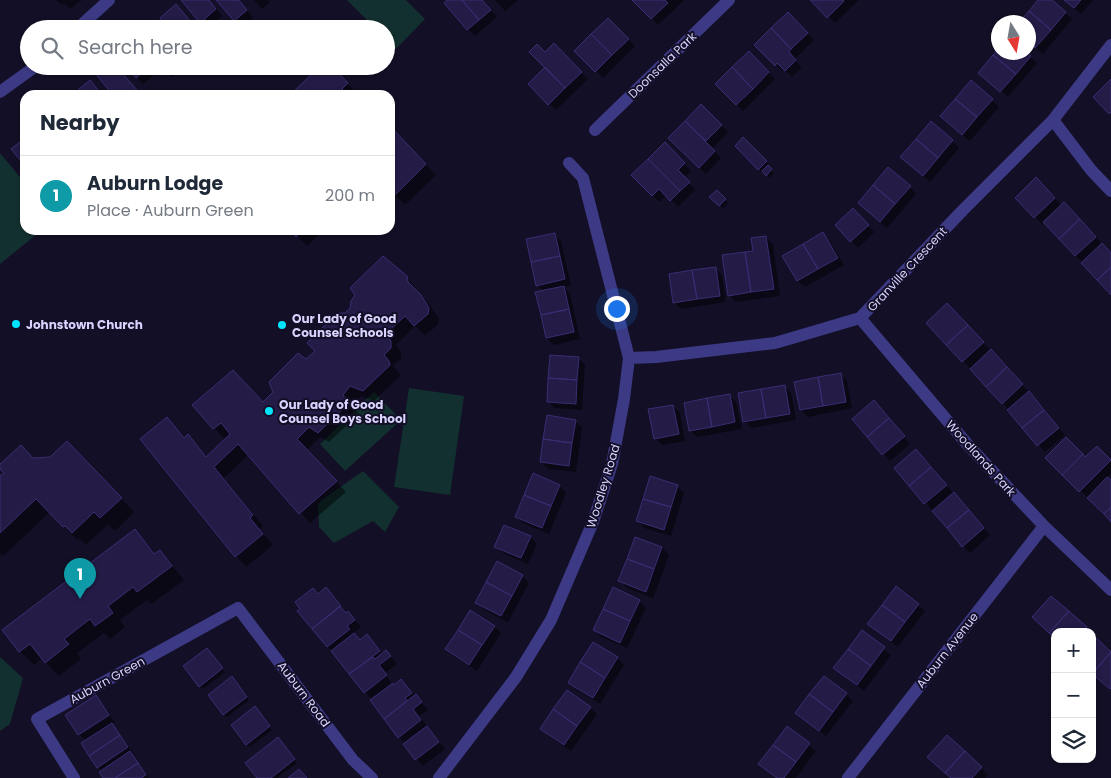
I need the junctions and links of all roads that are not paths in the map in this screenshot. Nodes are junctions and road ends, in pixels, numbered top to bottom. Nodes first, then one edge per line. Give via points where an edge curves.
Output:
1 (109, 0) edge
2 (729, 0) edge
3 (87, 20) edge
4 (1111, 45) edge
5 (24, 75) edge
6 (0, 92) edge
7 (1053, 120) junction
8 (595, 130) dead end
9 (569, 163) dead end
10 (1111, 191) edge
11 (860, 318) junction
12 (629, 358) junction
13 (1044, 526) junction
14 (1111, 590) edge
15 (238, 608) joint
16 (851, 777) edge
17 (74, 778) edge
18 (372, 778) edge
19 (439, 778) edge

1 - 3 street
2 - 8 street, Doonsalla Park
4 - 7 street, Granville Crescent
5 - 6 street
7 - 10 street
7 - 11 street, Granville Crescent
9 - 12 street, Woodley Road via 583,178
11 - 12 street, Granville Crescent via 775,343 656,358
11 - 13 street, Woodlands Park via 968,445
12 - 19 street, Woodley Road via 612,464 593,522 551,620 516,677
13 - 14 street, Woodlands Park
13 - 16 street, Auburn Avenue
15 - 17 street, Auburn Green via 37,719
15 - 18 street, Auburn Road via 354,760

